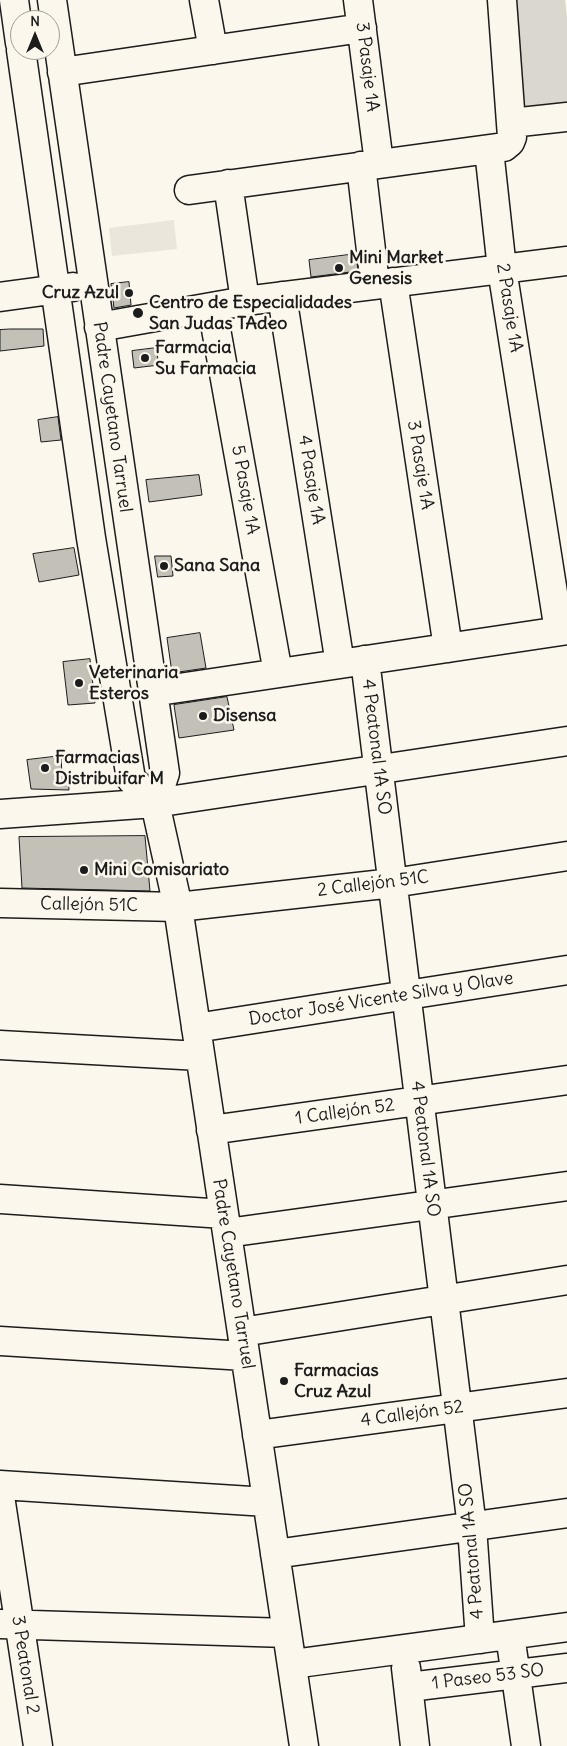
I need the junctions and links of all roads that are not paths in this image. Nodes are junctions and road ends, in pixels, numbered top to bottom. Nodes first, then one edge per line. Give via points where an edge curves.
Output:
1 (52, 0) edge
2 (204, 0) edge
3 (358, 0) edge
4 (502, 0) edge
5 (362, 28) junction
6 (213, 50) junction
7 (22, 60) edge
8 (62, 72) junction
9 (567, 117) edge
10 (511, 123) junction
11 (489, 150) junction
12 (370, 165) junction
13 (228, 184) junction
14 (189, 190) dead end
15 (567, 260) edge
16 (502, 269) junction
17 (384, 283) junction
18 (93, 284) junction
19 (56, 288) junction
20 (282, 296) junction
21 (0, 297) edge
22 (245, 301) junction
23 (212, 307) junction
24 (99, 326) junction
25 (563, 630) edge
26 (448, 648) junction
27 (353, 662) junction
28 (278, 673) junction
29 (152, 692) junction
30 (567, 741) edge
31 (378, 769) junction
32 (155, 803) junction
33 (0, 814) edge
34 (567, 856) edge
35 (393, 883) junction
36 (0, 903) edge
37 (178, 907) junction
38 (567, 970) edge
39 (406, 995) junction
40 (196, 1028) junction
41 (0, 1045) edge
42 (200, 1056) junction
43 (567, 1080) edge
44 (419, 1101) junction
45 (211, 1130) junction
46 (567, 1186) edge
47 (0, 1199) edge
48 (432, 1204) junction
49 (225, 1223) junction
50 (567, 1280) edge
51 (443, 1298) junction
52 (0, 1341) edge
53 (244, 1344) junction
54 (567, 1393) edge
55 (457, 1408) junction
56 (257, 1435) junction
57 (0, 1485) edge
58 (0, 1496) edge
59 (267, 1502) junction
60 (567, 1513) edge
61 (472, 1527) junction
62 (275, 1554) junction
63 (10, 1625) edge
64 (567, 1627) edge
65 (287, 1633) junction
66 (510, 1635) junction
67 (480, 1639) junction
68 (402, 1649) junction
69 (292, 1664) junction
70 (567, 1668) edge
71 (515, 1674) junction
72 (409, 1687) junction
73 (38, 1746) edge
74 (304, 1746) edge
75 (415, 1746) edge
76 (526, 1746) edge

1 - 8 street, Padre Cayetano Tarruel
2 - 6 street
3 - 5 street, 3 Pasaje 1A
4 - 10 street
5 - 6 street
5 - 12 street, 3 Pasaje 1A
6 - 8 street
7 - 19 street
8 - 18 street, Padre Cayetano Tarruel
9 - 10 street
10 - 11 street via 510,142 504,147
11 - 12 street
11 - 16 street, 2 Pasaje 1A
12 - 13 street
12 - 17 street, 3 Pasaje 1A
13 - 14 street
13 - 22 street
15 - 16 street
16 - 17 street
16 - 25 street, 2 Pasaje 1A
17 - 20 street
17 - 26 street, 3 Pasaje 1A
18 - 19 street
18 - 24 street, Padre Cayetano Tarruel
19 - 21 street
19 - 32 street via 131,779
20 - 22 street
20 - 27 street, 4 Pasaje 1A
22 - 23 street
23 - 24 street
23 - 28 street, 5 Pasaje 1A
24 - 29 street, Padre Cayetano Tarruel
25 - 26 street
26 - 27 street
27 - 28 street
27 - 31 street, 4 Peatonal 1A SO
28 - 29 street
29 - 32 street, Padre Cayetano Tarruel via 165,773
30 - 31 street
31 - 32 street
31 - 35 street, 4 Peatonal 1A SO
32 - 33 street
32 - 37 street, Padre Cayetano Tarruel
34 - 35 street, 2 Callejón 51C
35 - 37 street, 2 Callejón 51C
35 - 39 street, 4 Peatonal 1A SO
36 - 37 street, Callejón 51C
37 - 40 street, Padre Cayetano Tarruel
38 - 39 street, Doctor José Vicente Silva y Olave
39 - 40 street, Doctor José Vicente Silva y Olave
39 - 44 street, 4 Peatonal 1A SO
40 - 42 street, Padre Cayetano Tarruel
41 - 42 street
42 - 45 street, Padre Cayetano Tarruel
43 - 44 street, 1 Callejón 52
44 - 45 street, 1 Callejón 52
44 - 48 street, 4 Peatonal 1A SO
45 - 49 street, Padre Cayetano Tarruel
46 - 48 street
47 - 49 street
48 - 49 street
48 - 51 street, 4 Peatonal 1A SO
49 - 53 street, Padre Cayetano Tarruel
50 - 51 street
51 - 53 street
51 - 55 street, 4 Peatonal 1A SO
52 - 53 street
53 - 56 street, Padre Cayetano Tarruel
54 - 55 street, 4 Callejón 52
55 - 56 street, 4 Callejón 52
55 - 61 street, 4 Peatonal 1A SO
56 - 59 street, Padre Cayetano Tarruel
57 - 59 street
58 - 63 street, 3 Peatonal 2
59 - 62 street, Padre Cayetano Tarruel
60 - 61 street
61 - 62 street
61 - 67 street, 4 Peatonal 1A SO
62 - 65 street, Padre Cayetano Tarruel
63 - 65 street
63 - 73 street, 3 Peatonal 2
64 - 66 street
65 - 69 street, Padre Cayetano Tarruel
66 - 67 street
66 - 71 street
67 - 68 street
68 - 69 street
68 - 72 street
69 - 74 street, Padre Cayetano Tarruel
70 - 71 street, 1 Paseo 53 SO
71 - 72 street, 1 Paseo 53 SO
71 - 76 street
72 - 75 street

